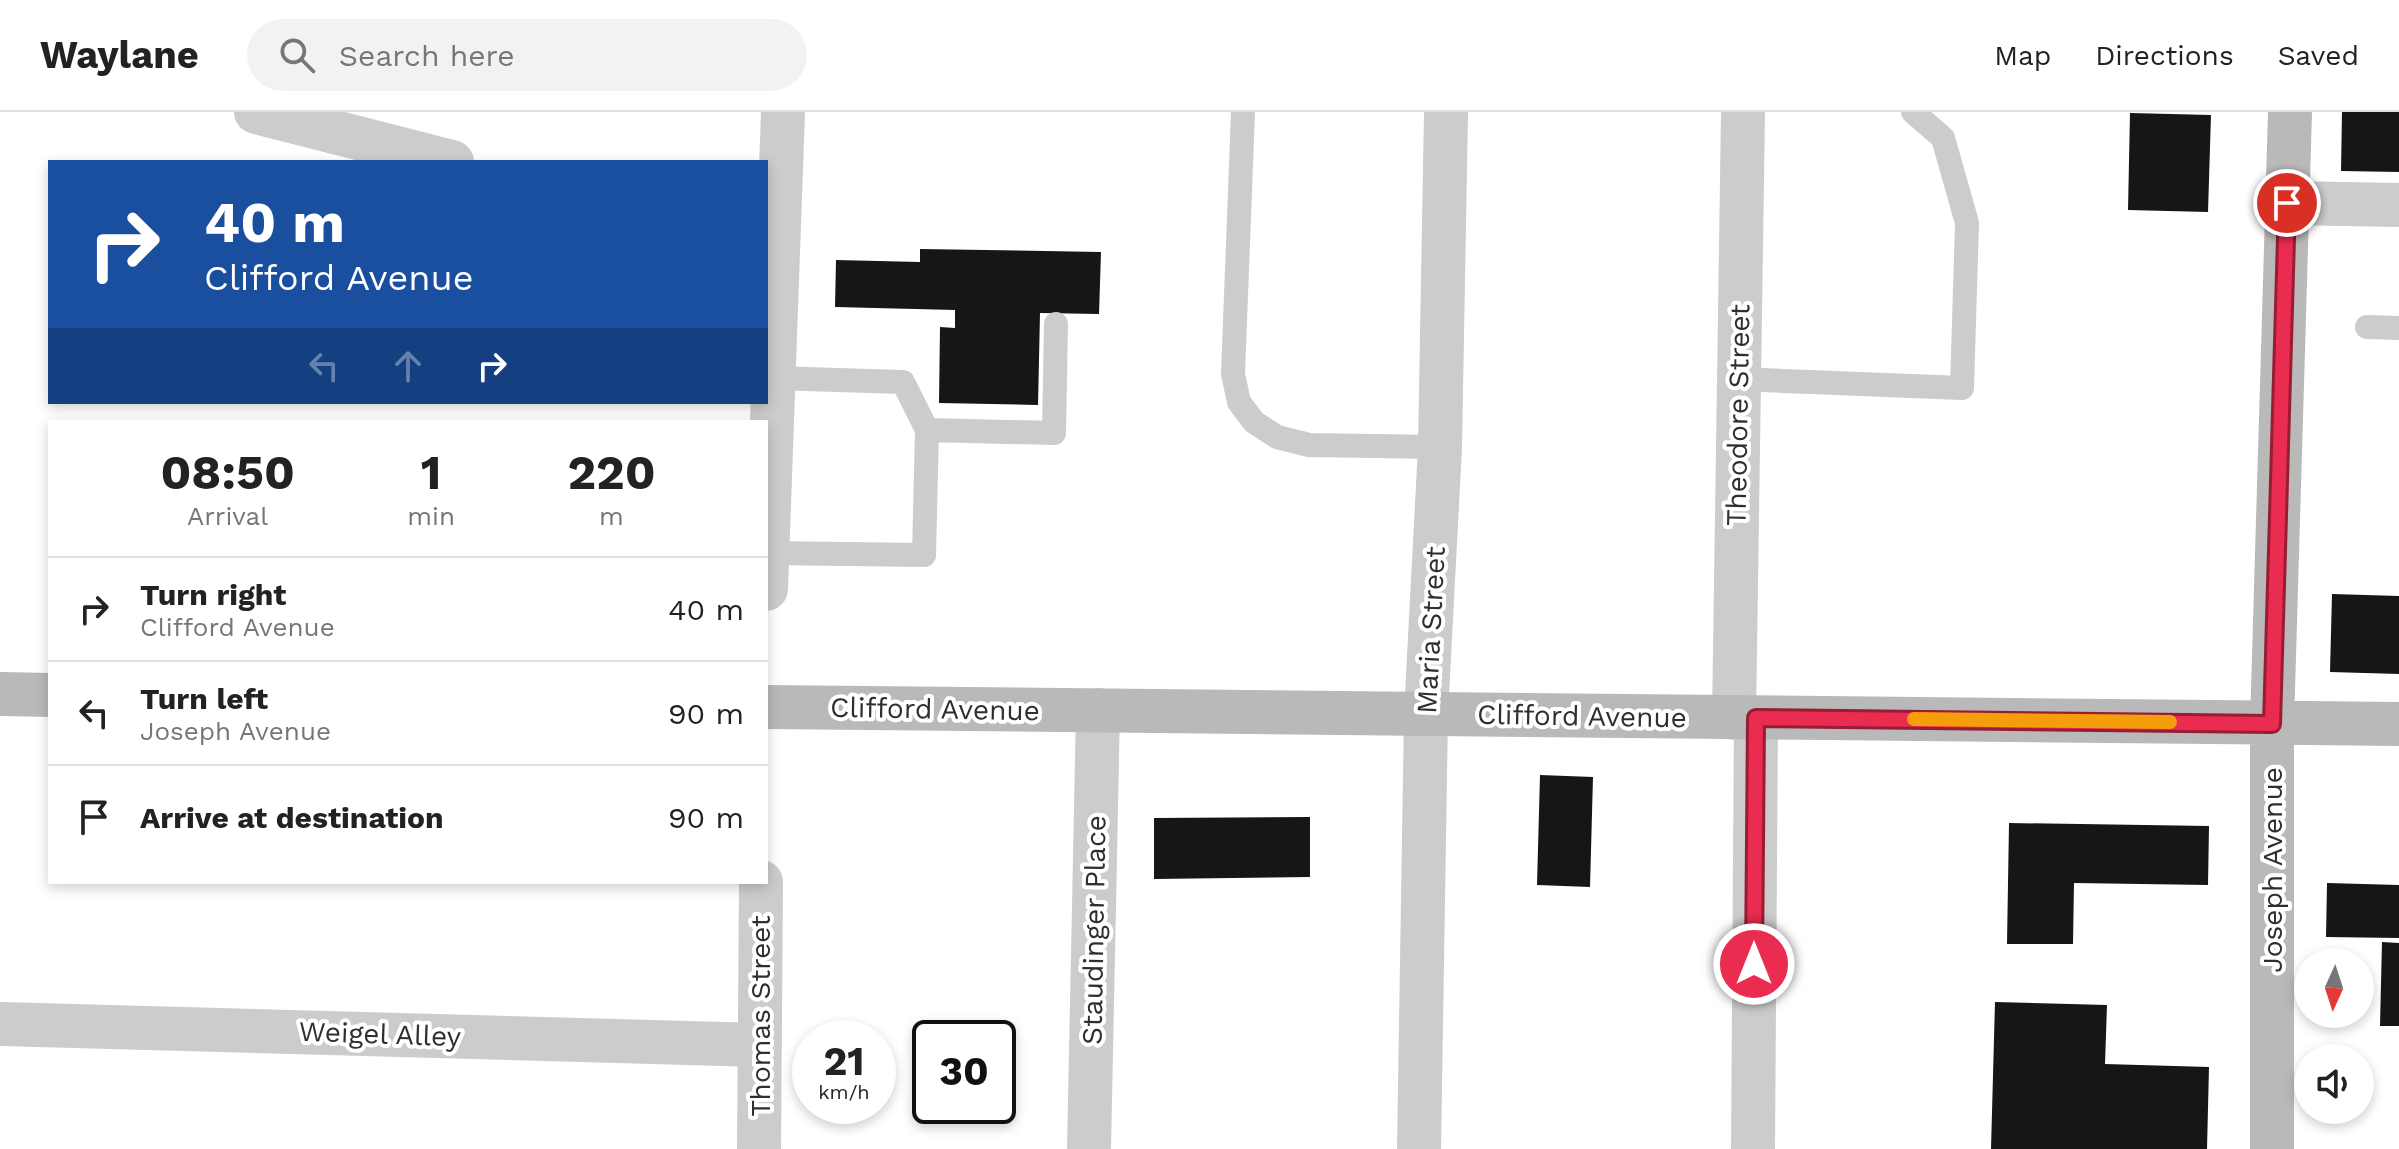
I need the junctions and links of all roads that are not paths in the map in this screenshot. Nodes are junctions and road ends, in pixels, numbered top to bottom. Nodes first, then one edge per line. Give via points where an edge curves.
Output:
1 (256, 112) edge
2 (783, 112) edge
3 (1243, 112) edge
4 (1446, 112) edge
5 (1743, 112) edge
6 (1913, 112) edge
7 (2290, 112) edge
8 (444, 160) edge
9 (2287, 203) junction
10 (2399, 205) edge
11 (772, 244) edge
12 (1056, 324) dead end
13 (2367, 327) dead end
14 (2399, 328) edge
15 (773, 378) junction
16 (1737, 379) junction
17 (927, 430) junction
18 (1440, 447) junction
19 (768, 539) edge
20 (768, 571) edge
21 (0, 694) edge
22 (48, 695) edge
23 (768, 707) edge
24 (1098, 710) junction
25 (1426, 714) junction
26 (1745, 718) junction
27 (2272, 724) junction
28 (2399, 724) edge
29 (761, 884) edge
30 (0, 1024) edge
31 (760, 1045) junction
32 (759, 1149) edge
33 (1089, 1149) edge
34 (1419, 1149) edge
35 (1753, 1149) edge
36 (2272, 1149) edge

1 - 8 street
2 - 11 street
3 - 18 lane via 1233,374 1239,402 1254,422 1277,437 1309,445
4 - 18 street, Maria Street
5 - 16 street, Theodore Street
6 - 16 lane via 1943,138 1967,223 1962,388
7 - 9 main road, Joseph Avenue
9 - 10 street
9 - 27 main road, Joseph Avenue
11 - 15 street
12 - 17 lane via 1054,433
13 - 14 lane
15 - 17 lane via 903,382
15 - 19 street
16 - 26 street, Theodore Street
17 - 20 lane via 924,555
18 - 25 street, Maria Street
21 - 22 main road
23 - 24 main road, Clifford Avenue
24 - 25 main road, Clifford Avenue
24 - 33 street, Staudinger Place
25 - 26 main road, Clifford Avenue
25 - 34 street, Maria Street
26 - 27 main road, Clifford Avenue
26 - 35 street, Theodore Street
27 - 28 main road, Clifford Avenue
27 - 36 main road, Joseph Avenue
29 - 31 street, Thomas Street
30 - 31 street, Weigel Alley
31 - 32 street, Thomas Street

